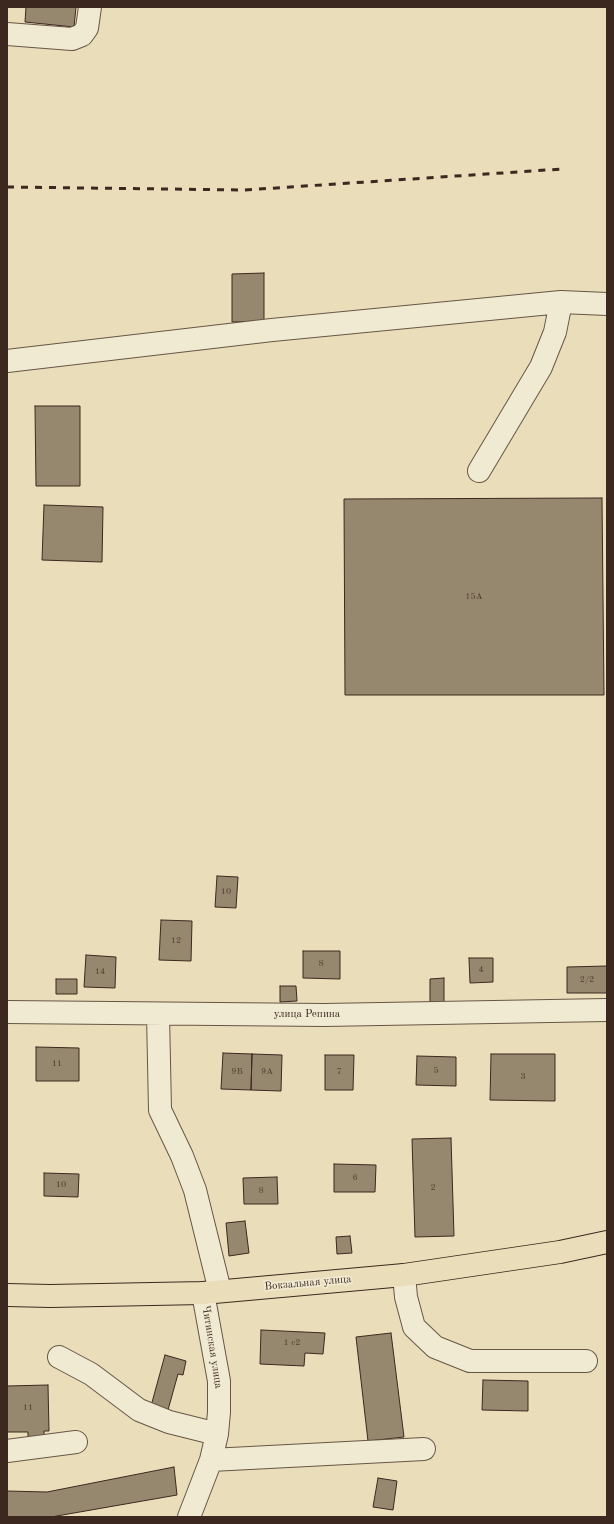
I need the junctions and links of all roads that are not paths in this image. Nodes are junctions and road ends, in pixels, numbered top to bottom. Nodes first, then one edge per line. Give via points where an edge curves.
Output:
1 (90, 7) edge
2 (7, 34) edge
3 (561, 302) junction
4 (607, 304) edge
5 (7, 361) edge
6 (479, 471) dead end
7 (607, 1010) edge
8 (7, 1012) edge
9 (158, 1014) junction
10 (607, 1242) edge
11 (404, 1275) junction
12 (212, 1292) junction
13 (7, 1295) edge
14 (59, 1357) dead end
15 (586, 1361) dead end
16 (217, 1434) junction
17 (76, 1442) dead end
18 (424, 1449) dead end
19 (7, 1451) edge
20 (211, 1460) junction
21 (189, 1517) edge

1 - 2 street via 87,28 82,35 72,39
3 - 4 street
3 - 5 street via 272,330
3 - 6 street via 554,332 541,367
7 - 9 street, улица Репина via 324,1015
8 - 9 street, улица Репина
9 - 12 street, Читинская улица via 160,1110 195,1190
10 - 11 main road, Вокзальная улица via 560,1252
11 - 12 main road, Вокзальная улица
11 - 15 street via 406,1297 414,1327 435,1347 470,1361
12 - 13 main road, Вокзальная улица
12 - 16 street, Читинская улица via 219,1382
14 - 16 street via 91,1374 139,1410 169,1422
16 - 20 street, Читинская улица
17 - 19 street
18 - 20 street
20 - 21 street, Читинская улица

